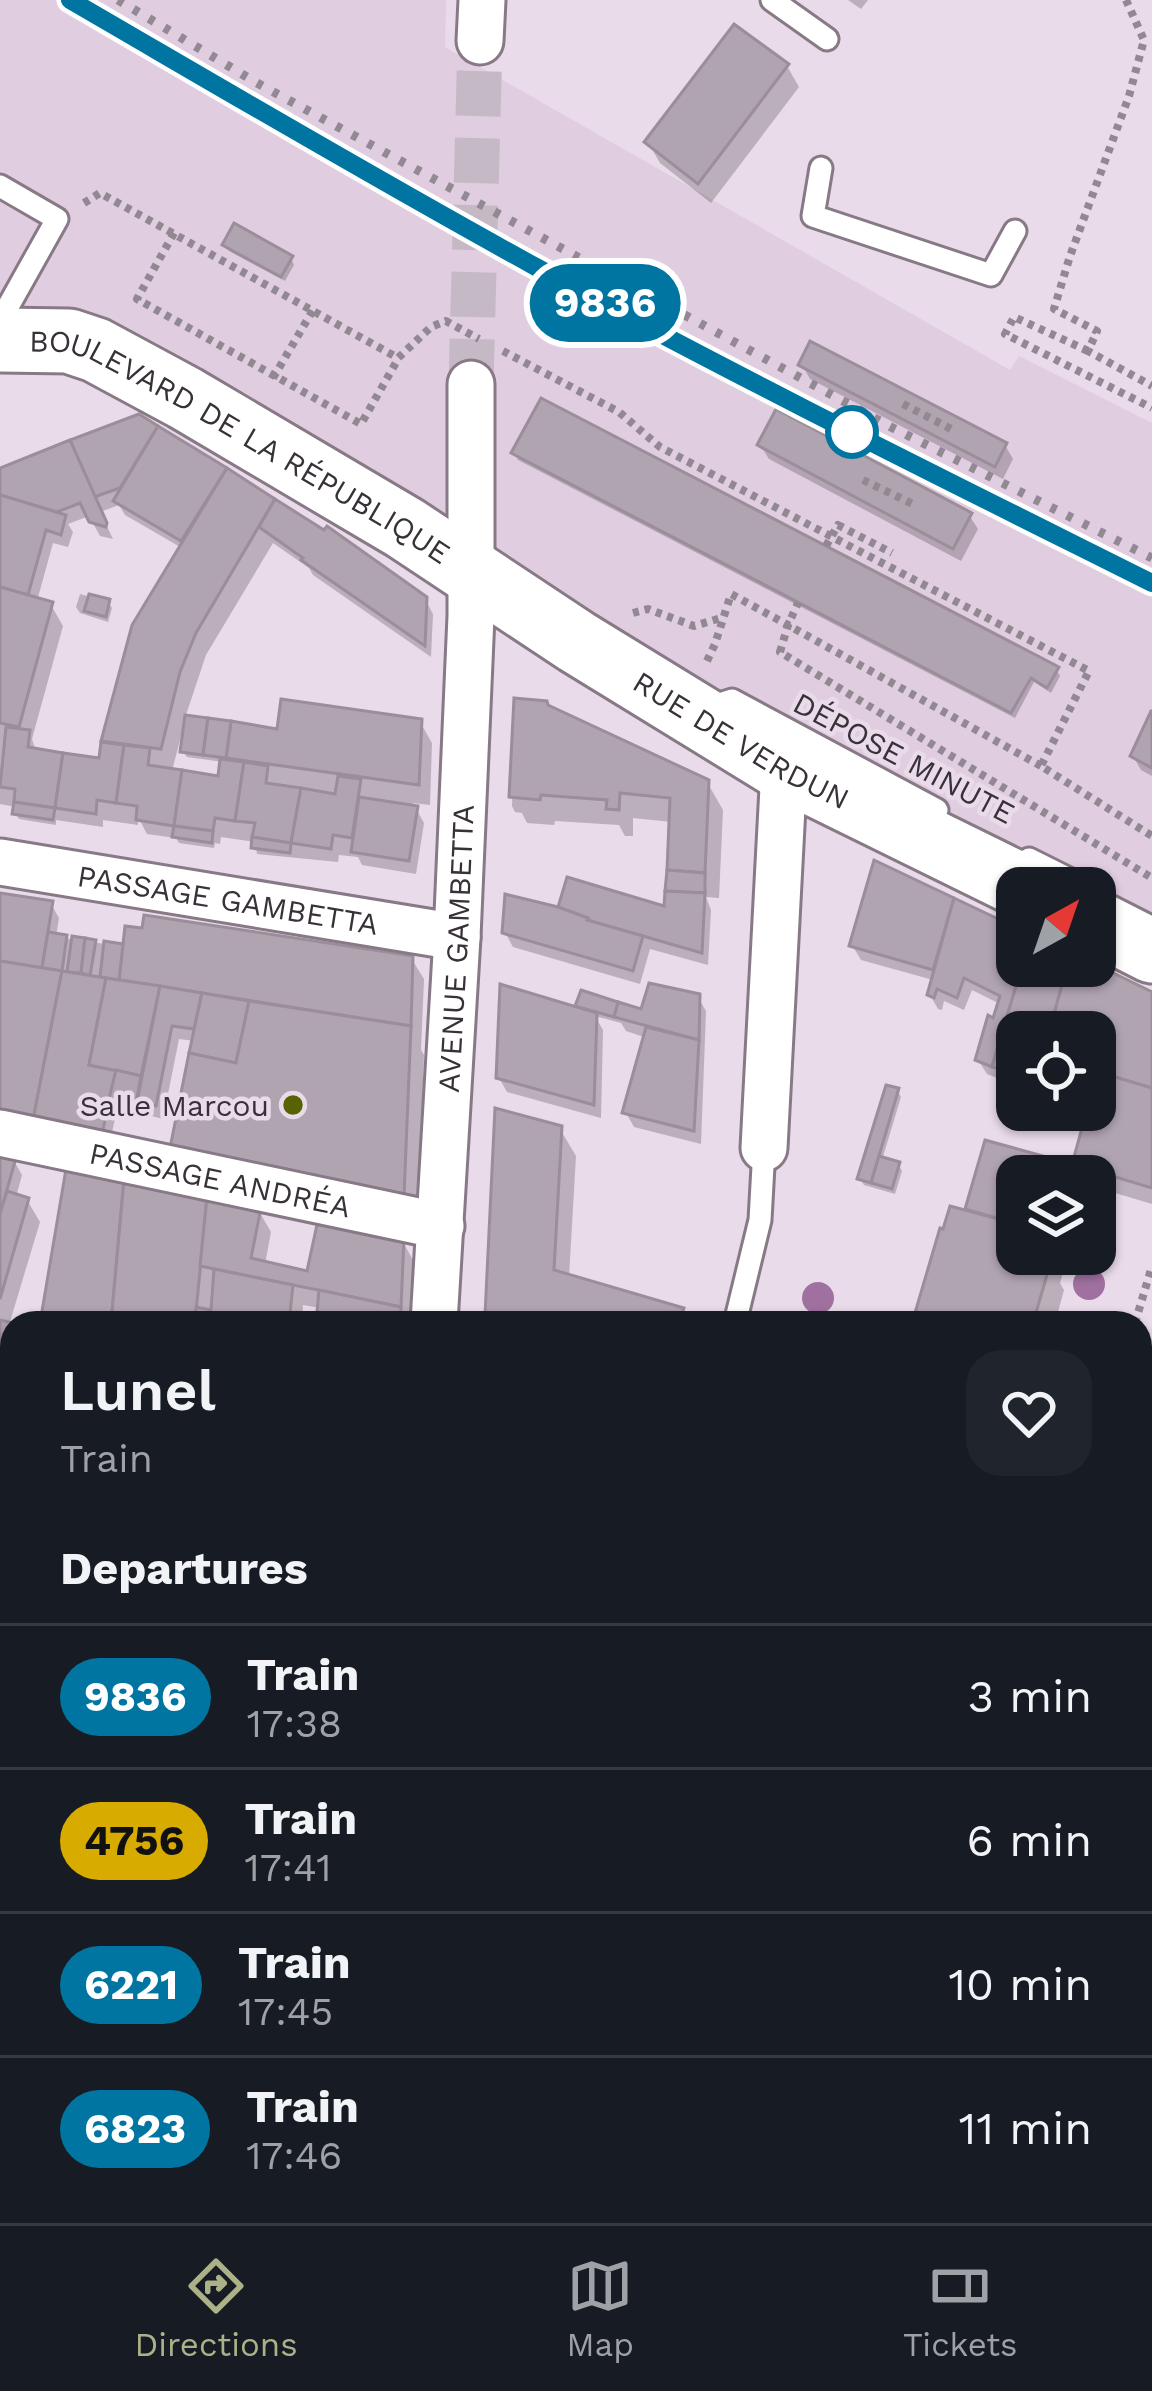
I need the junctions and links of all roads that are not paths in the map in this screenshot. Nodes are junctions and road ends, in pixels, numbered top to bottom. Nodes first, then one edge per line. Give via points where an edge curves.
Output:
1 (772, 0) edge
2 (827, 39) dead end
3 (821, 168) dead end
4 (0, 187) edge
5 (1015, 231) dead end
6 (0, 321) edge
7 (0, 340) edge
8 (471, 384) tunnel mouth
9 (471, 573) junction
10 (701, 711) junction
11 (784, 769) junction
12 (962, 824) dead end
13 (0, 862) edge
14 (1015, 867) edge
15 (457, 938) junction
16 (0, 1133) edge
17 (764, 1148) joint
18 (441, 1226) junction
19 (435, 1311) edge
20 (738, 1311) edge

1 - 2 lane
3 - 5 lane via 813,216 991,275
4 - 6 lane via 57,219
7 - 9 main road, BOULEVARD DE LA RÉPUBLIQUE via 69,341 96,350
8 - 9 street, AVENUE GAMBETTA
9 - 10 main road, RUE DE VERDUN via 582,661
9 - 15 street, AVENUE GAMBETTA
10 - 11 main road, RUE DE VERDUN
10 - 12 lane, DÉPOSE MINUTE via 731,700
11 - 14 main road, RUE DE VERDUN
11 - 17 street
13 - 15 street, PASSAGE GAMBETTA
15 - 18 street, AVENUE GAMBETTA
16 - 18 street, PASSAGE ANDRÉA
17 - 20 lane via 760,1220
18 - 19 street, AVENUE GAMBETTA

